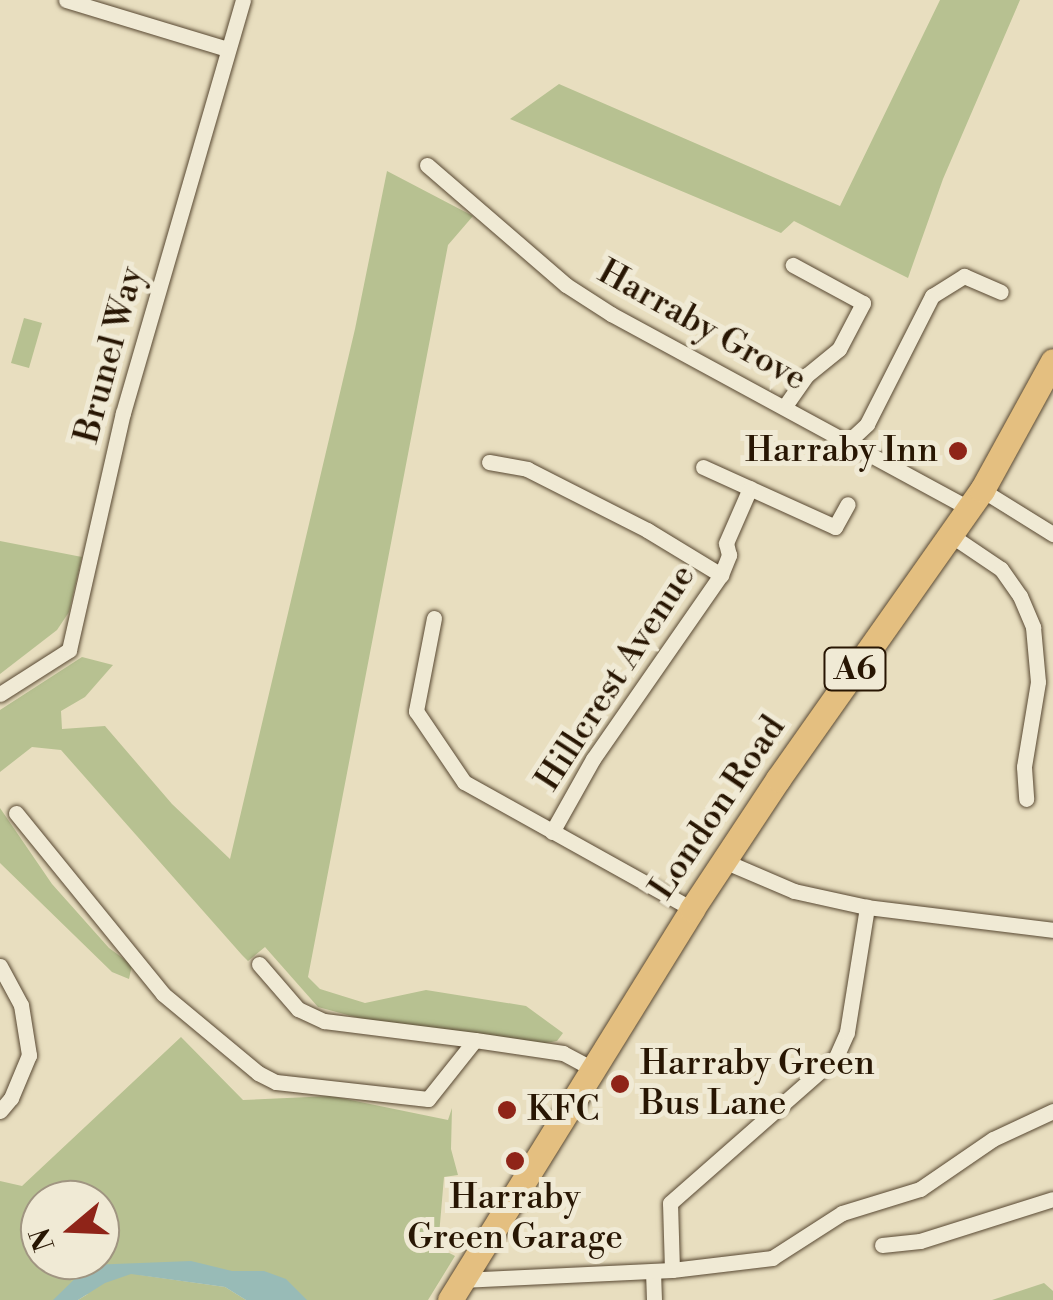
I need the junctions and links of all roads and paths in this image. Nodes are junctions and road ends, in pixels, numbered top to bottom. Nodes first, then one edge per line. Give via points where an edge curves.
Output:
1 (66, 0) edge
2 (243, 0) edge
3 (228, 49) junction
4 (426, 165) dead end
5 (793, 264) dead end
6 (1001, 292) dead end
7 (1053, 361) edge
8 (785, 406) junction
9 (850, 441) junction
10 (489, 462) dead end
11 (703, 467) dead end
12 (750, 488) junction
13 (976, 500) junction
14 (848, 504) dead end
15 (1053, 534) edge
16 (952, 536) junction
17 (721, 575) junction
18 (434, 618) dead end
19 (0, 694) edge
20 (1026, 799) dead end
21 (16, 812) dead end
22 (552, 832) junction
23 (724, 861) junction
24 (867, 907) junction
25 (692, 909) junction
26 (1053, 930) edge
27 (259, 964) dead end
28 (0, 966) edge
29 (475, 1040) junction
30 (591, 1068) junction
31 (1053, 1110) edge
32 (0, 1111) edge
33 (1053, 1200) edge
34 (882, 1245) dead end
35 (672, 1270) junction
36 (652, 1271) junction
37 (455, 1290) edge
38 (654, 1300) edge

1 - 3 street
2 - 3 street, Brunel Way
3 - 19 street, Brunel Way via 123,413 69,650
4 - 8 street, Harraby Grove via 566,285
5 - 8 street via 863,303 840,349 807,375
6 - 9 street via 964,276 932,296 876,408
7 - 13 main road, London Road / A6
8 - 9 street, Harraby Grove
9 - 13 street, Harraby Grove
10 - 17 street via 527,468
11 - 12 street
12 - 14 street via 836,526
12 - 17 street, Hillcrest Avenue via 726,543
13 - 15 street, Harraby Grove
13 - 16 main road, London Road / A6
16 - 20 street via 1001,569 1033,627 1038,682 1024,767
16 - 23 main road, London Road / A6
17 - 22 street, Hillcrest Avenue via 593,759
18 - 22 street, Hillcrest Avenue via 416,711 464,782
21 - 29 street via 164,994 276,1082 428,1099
22 - 25 street, Hillcrest Avenue
23 - 24 street via 794,891
23 - 25 main road, London Road / A6
24 - 26 street
24 - 35 street via 847,1032 836,1057 670,1203
25 - 30 main road, London Road / A6
27 - 29 street via 298,1009 324,1021
28 - 32 street via 22,1005 30,1055
29 - 30 street via 562,1053
30 - 37 main road, London Road / A6
31 - 35 street via 993,1138 920,1188 842,1213 772,1258
33 - 34 street via 920,1241
35 - 36 street
36 - 37 street
36 - 38 street

